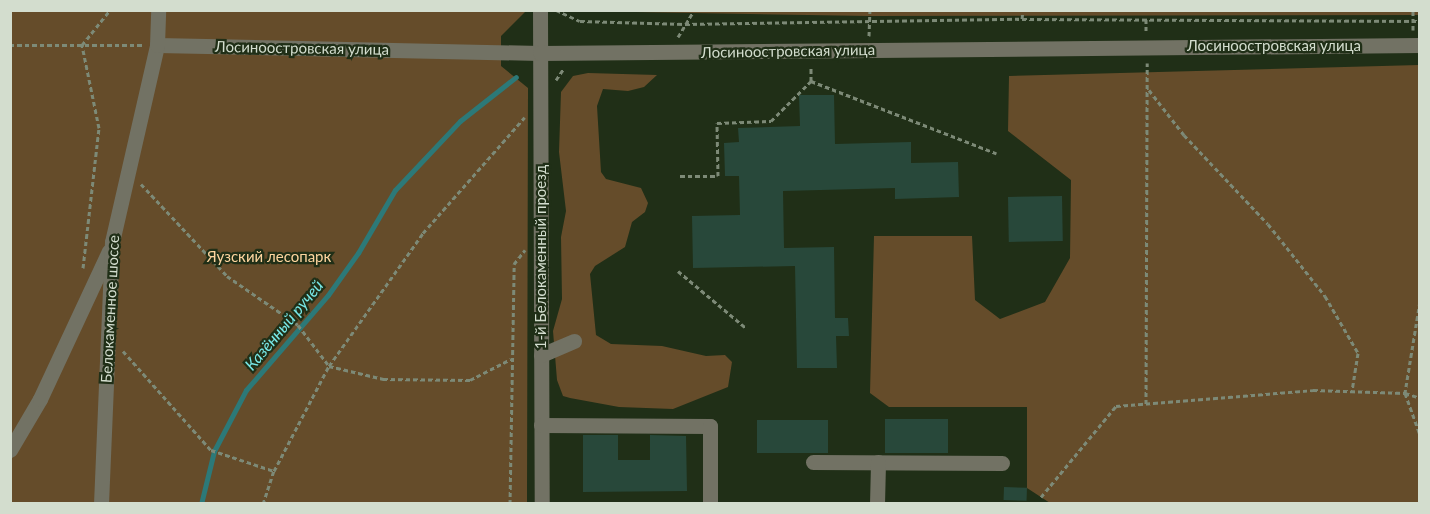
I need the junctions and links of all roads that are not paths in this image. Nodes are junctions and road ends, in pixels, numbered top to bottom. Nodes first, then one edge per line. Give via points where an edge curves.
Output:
1 (158, 10) edge
2 (540, 10) edge
3 (157, 45) junction
4 (1419, 45) edge
5 (540, 53) junction
6 (112, 242) junction
7 (574, 341) dead end
8 (541, 355) junction
9 (541, 424) junction
10 (10, 450) edge
11 (813, 462) dead end
12 (878, 462) junction
13 (1002, 463) dead end
14 (101, 504) edge
15 (542, 504) edge
16 (711, 504) edge
17 (877, 504) edge

1 - 3 street, Белокаменное шоссе
2 - 5 street, 1-й Белокаменный проезд
3 - 5 street, Лосиноостровская улица
3 - 6 street, Белокаменное шоссе
4 - 5 street, Лосиноостровская улица
5 - 8 street, 1-й Белокаменный проезд
6 - 10 street via 40,399
6 - 14 street, Белокаменное шоссе
7 - 8 street
8 - 9 street, 1-й Белокаменный проезд
9 - 15 street, 1-й Белокаменный проезд
9 - 16 street via 710,426
11 - 12 street
12 - 13 street
12 - 17 street

